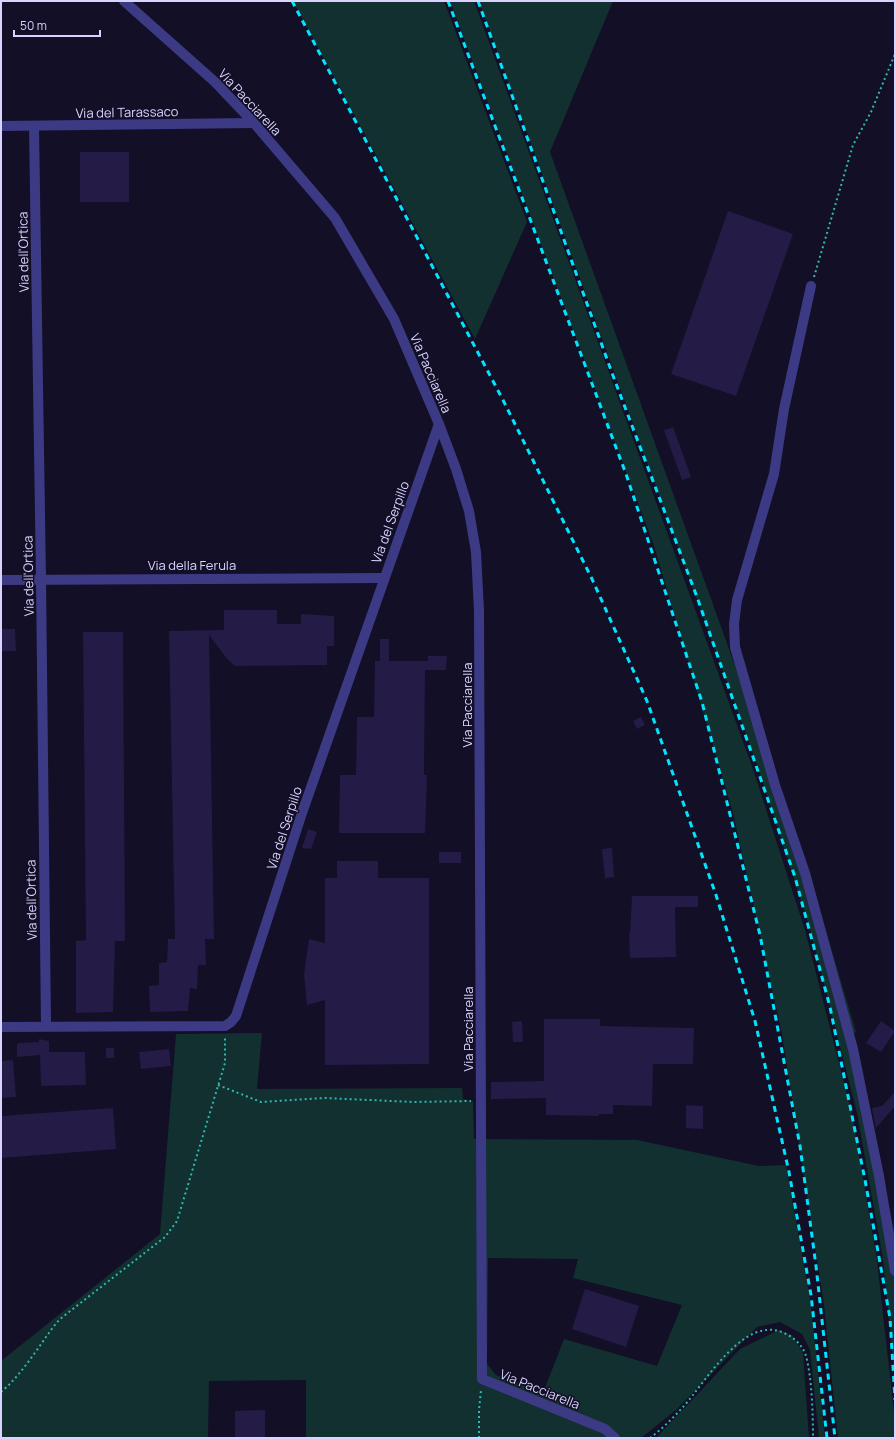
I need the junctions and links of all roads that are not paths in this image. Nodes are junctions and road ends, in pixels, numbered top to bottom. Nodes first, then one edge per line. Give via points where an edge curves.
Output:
1 (124, 1) edge
2 (254, 123) junction
3 (1, 126) edge
4 (34, 126) junction
5 (811, 286) road end
6 (439, 424) junction
7 (384, 578) junction
8 (42, 579) junction
9 (1, 580) edge
10 (1, 1026) edge
11 (46, 1026) junction
12 (890, 1206) edge
13 (895, 1271) edge
14 (615, 1438) edge

1 - 2 street, Via Pacciarella via 215,82
2 - 4 street, Via del Tarassaco
2 - 6 street, Via Pacciarella via 335,218 394,319
3 - 4 street, Via del Tarassaco
4 - 8 street, Via dell'Ortica
5 - 12 street via 784,409 774,474 737,600 735,647 775,785 806,873
6 - 7 street, Via del Serpillo
6 - 14 street, Via Pacciarella via 469,511 476,552 479,611 482,1379 605,1429
7 - 8 street, Via della Ferula
7 - 11 street, Via del Serpillo via 302,813 236,1016 225,1026
8 - 9 street, Via della Ferula
8 - 11 street, Via dell'Ortica
10 - 11 street
12 - 13 street

